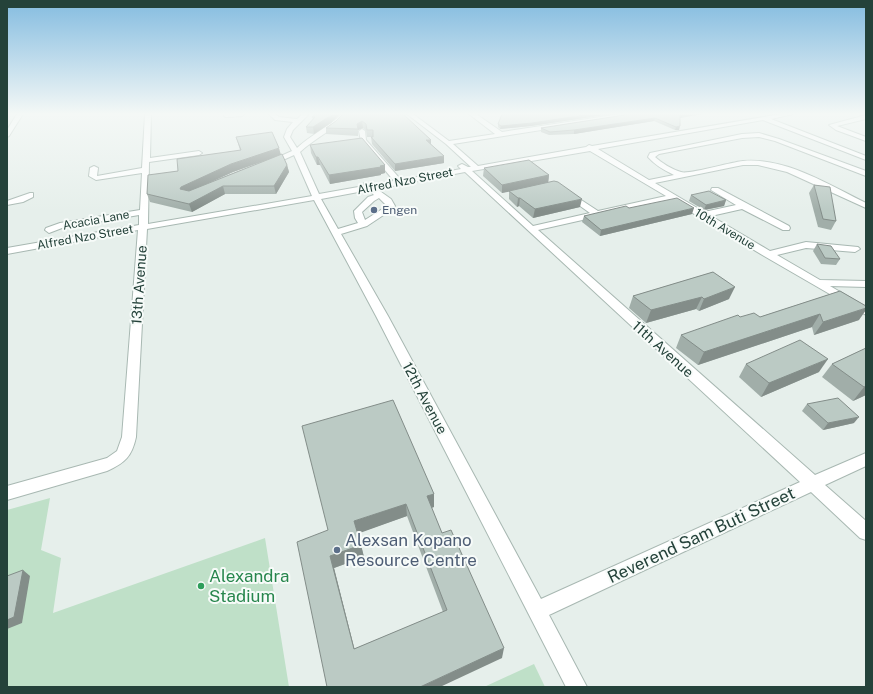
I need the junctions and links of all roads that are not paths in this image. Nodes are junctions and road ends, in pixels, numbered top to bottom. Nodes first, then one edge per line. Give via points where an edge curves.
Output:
1 (146, 146) edge
2 (293, 146) edge
3 (302, 146) edge
4 (369, 146) edge
5 (451, 146) edge
6 (586, 146) edge
7 (588, 146) edge
8 (690, 146) edge
9 (794, 146) edge
10 (837, 146) edge
11 (296, 152) junction
12 (199, 153) dead end
13 (866, 158) edge
14 (145, 161) junction
15 (258, 167) edge
16 (469, 167) junction
17 (94, 168) dead end
18 (145, 170) junction
19 (866, 174) edge
20 (680, 175) junction
21 (397, 179) junction
22 (648, 182) junction
23 (366, 185) junction
24 (560, 188) edge
25 (715, 190) dead end
26 (571, 191) edge
27 (315, 194) junction
28 (30, 195) dead end
29 (380, 195) junction
30 (672, 197) junction
31 (7, 203) edge
32 (865, 204) edge
33 (743, 206) junction
34 (144, 212) junction
35 (600, 213) junction
36 (703, 215) junction
37 (364, 224) junction
38 (143, 227) junction
39 (786, 228) dead end
40 (530, 229) junction
41 (49, 230) dead end
42 (336, 232) junction
43 (855, 249) dead end
44 (7, 251) edge
45 (767, 254) junction
46 (816, 282) junction
47 (866, 284) edge
48 (866, 312) edge
49 (866, 459) edge
50 (812, 483) junction
51 (7, 492) edge
52 (866, 532) edge
53 (537, 611) junction
54 (577, 687) edge

1 - 14 street, 13th Avenue
2 - 11 street, 12th Avenue
3 - 11 street
4 - 21 street
5 - 16 street, 11th Avenue
6 - 16 street, Alfred Nzo Street
7 - 22 street, 10th Avenue
8 - 20 street via 652,154 651,157 655,161
9 - 19 street
10 - 13 street
11 - 15 street
11 - 27 street, 12th Avenue
12 - 14 street
14 - 18 street, 13th Avenue
16 - 21 street, Alfred Nzo Street
16 - 40 street, 11th Avenue via 502,197
17 - 18 street via 93,176 96,178
18 - 34 street, 13th Avenue
20 - 22 street
20 - 32 street via 743,163 766,163
21 - 23 street, Alfred Nzo Street
22 - 30 street, 10th Avenue
23 - 27 street, Alfred Nzo Street
23 - 29 street
24 - 35 street
25 - 33 street
26 - 35 street
27 - 38 street, Alfred Nzo Street via 199,219
27 - 42 street, 12th Avenue
28 - 31 street
29 - 37 street via 370,199 358,211 359,218
29 - 37 street via 391,206
30 - 35 street
30 - 36 street, 10th Avenue
33 - 36 street
33 - 39 street
34 - 38 street, 13th Avenue
34 - 41 street, Acacia Lane
35 - 40 street
36 - 45 street, 10th Avenue
37 - 42 street
38 - 44 street, Alfred Nzo Street
38 - 51 street, 13th Avenue via 127,446 122,455 102,466
40 - 50 street, 11th Avenue
42 - 53 street, 12th Avenue
43 - 45 street via 806,245
45 - 46 street, 10th Avenue
46 - 47 street
46 - 48 street, 10th Avenue
49 - 50 street, Reverend Sam Buti Street
50 - 52 street, 11th Avenue
50 - 53 street, Reverend Sam Buti Street
53 - 54 street, 12th Avenue

